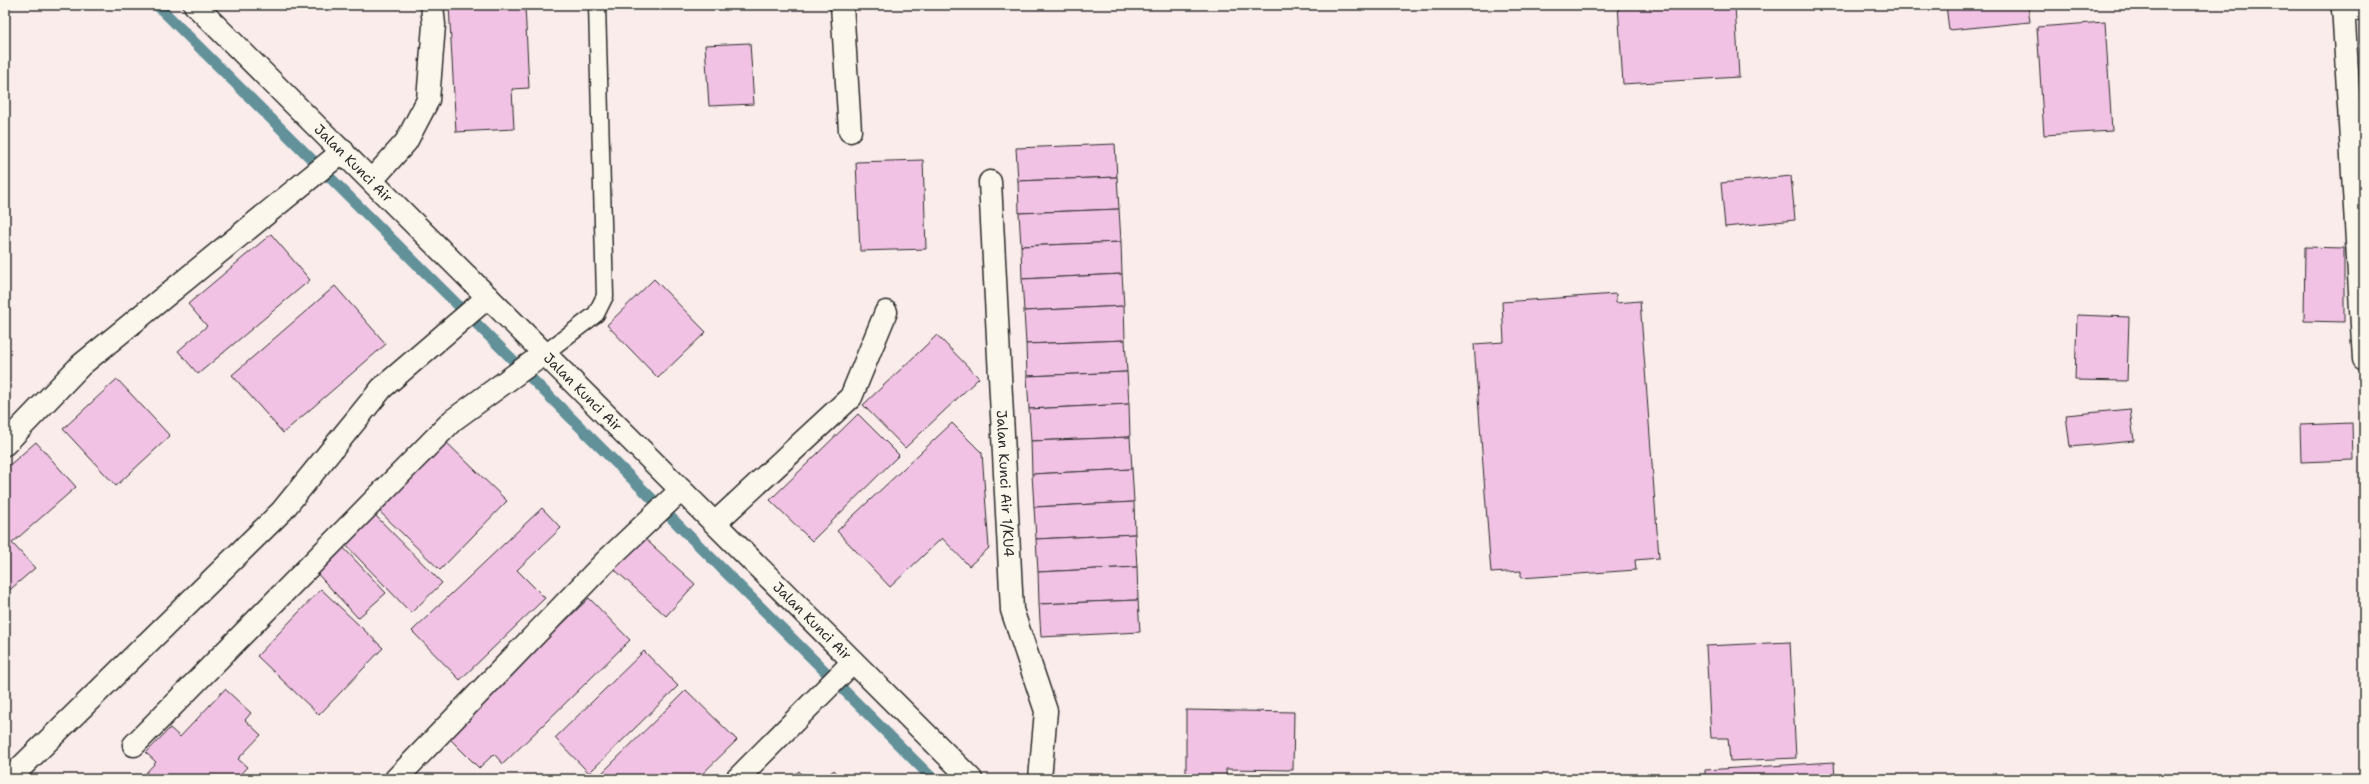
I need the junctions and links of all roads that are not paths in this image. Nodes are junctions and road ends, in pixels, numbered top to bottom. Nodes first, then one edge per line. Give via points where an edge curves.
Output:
1 (195, 5) edge
2 (432, 5) edge
3 (597, 5) edge
4 (842, 5) edge
5 (2350, 8) edge
6 (850, 131) dead end
7 (338, 155) junction
8 (372, 180) junction
9 (990, 182) dead end
10 (483, 301) junction
11 (886, 312) dead end
12 (2363, 345) edge
13 (540, 357) junction
14 (5, 444) edge
15 (677, 495) junction
16 (715, 523) junction
17 (849, 666) junction
18 (134, 744) dead end
19 (9, 779) edge
20 (396, 779) edge
21 (737, 779) edge
22 (971, 779) edge
23 (1040, 779) edge

1 - 7 street, Jalan Kunci Air
2 - 8 street via 434,25 428,100 406,142
3 - 13 lane via 605,296 596,314
4 - 6 street
5 - 12 street
7 - 8 street, Jalan Kunci Air
7 - 14 street via 81,365
8 - 10 street, Jalan Kunci Air
9 - 23 street, Jalan Kunci Air 1/KU4 via 1012,610 1046,711
10 - 13 street, Jalan Kunci Air
10 - 19 street via 382,388 282,511
11 - 16 street via 847,402
13 - 15 street, Jalan Kunci Air
13 - 18 street via 453,420
15 - 16 street, Jalan Kunci Air
15 - 20 street via 607,560
16 - 17 street, Jalan Kunci Air
17 - 21 street
17 - 22 street, Jalan Kunci Air

